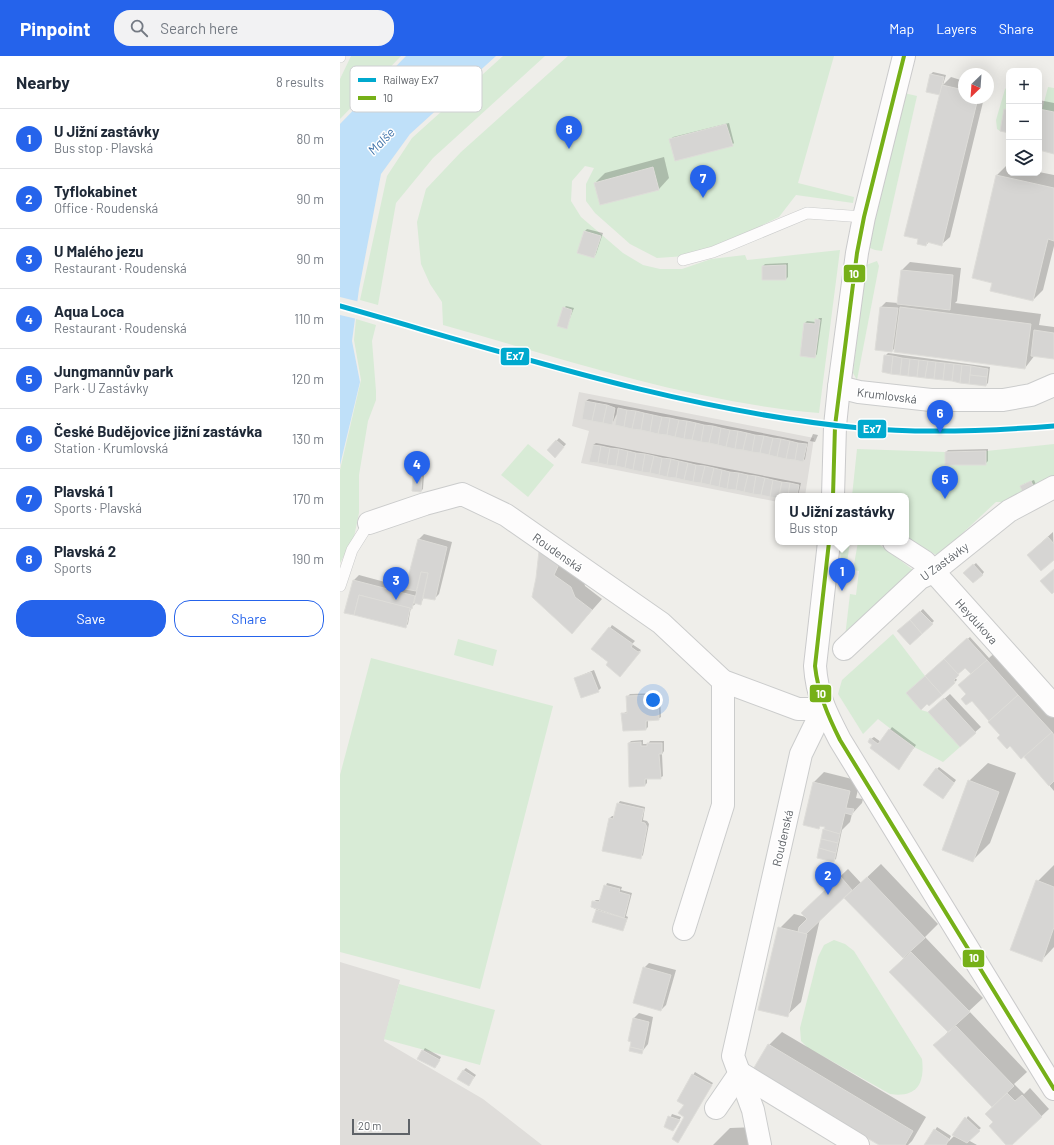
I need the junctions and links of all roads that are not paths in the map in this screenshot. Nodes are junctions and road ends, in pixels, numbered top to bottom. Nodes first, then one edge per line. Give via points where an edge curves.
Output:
1 (904, 56) edge
2 (864, 217) junction
3 (683, 260) dead end
4 (1054, 385) edge
5 (839, 387) junction
6 (1054, 487) edge
7 (833, 493) edge
8 (369, 523) joint
9 (829, 545) edge
10 (899, 545) edge
11 (933, 572) junction
12 (340, 586) edge
13 (844, 649) dead end
14 (723, 681) junction
15 (1054, 706) edge
16 (823, 709) junction
17 (684, 929) dead end
18 (737, 1064) junction
19 (1054, 1089) edge
20 (716, 1108) dead end
21 (760, 1145) edge
22 (858, 1145) edge

1 - 2 street
2 - 3 lane via 807,213 713,252
2 - 5 street via 850,297
4 - 5 street, Krumlovská via 1031,395 1003,400 931,400 859,392
5 - 7 street
6 - 11 street, U Zastávky via 1009,511
8 - 12 lane via 352,550
8 - 14 street, Roudenská via 462,494 506,515 661,623
9 - 16 street via 815,666
10 - 11 street, Heydukova via 925,562
11 - 13 street, U Zastávky via 920,578
11 - 15 street, Heydukova
14 - 16 street, Roudenská via 798,709
14 - 17 street via 722,805
16 - 18 street, Roudenská via 801,754
16 - 19 street via 843,746
18 - 20 street, Roudenská
18 - 21 street via 753,1110
18 - 22 street

